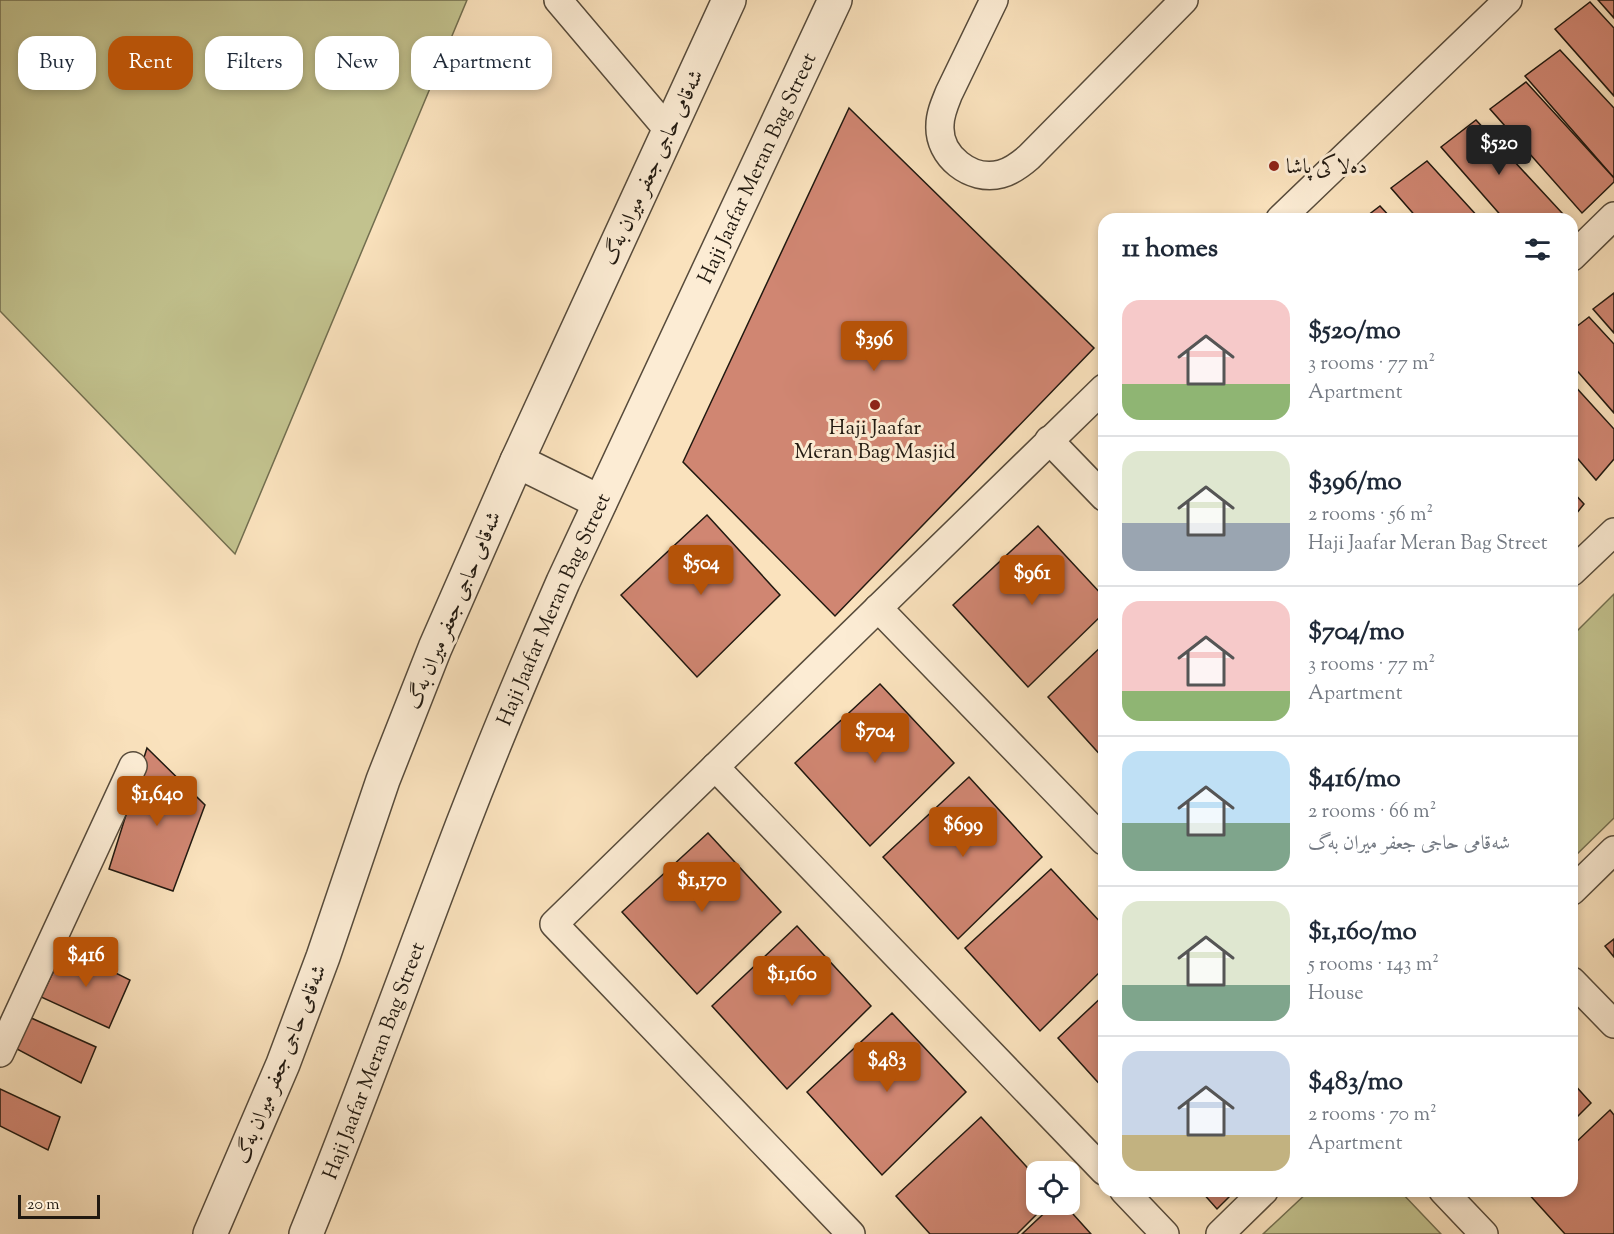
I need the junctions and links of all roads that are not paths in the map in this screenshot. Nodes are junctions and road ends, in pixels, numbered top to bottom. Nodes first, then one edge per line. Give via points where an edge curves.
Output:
1 (558, 0) edge
2 (729, 0) edge
3 (834, 0) edge
4 (994, 0) edge
5 (1184, 0) edge
6 (1508, 0) edge
7 (669, 131) junction
8 (1286, 213) edge
9 (1614, 216) edge
10 (1578, 251) edge
11 (1098, 394) edge
12 (1049, 440) junction
13 (517, 461) junction
14 (1098, 491) edge
15 (600, 502) junction
16 (1614, 532) edge
17 (1578, 566) edge
18 (878, 608) junction
19 (133, 766) dead end
20 (715, 767) junction
21 (1098, 835) edge
22 (1614, 850) edge
23 (1578, 885) edge
24 (1578, 987) edge
25 (1614, 1024) edge
26 (0, 1053) edge
27 (1098, 1165) edge
28 (1130, 1197) edge
29 (1258, 1197) edge
30 (1449, 1197) edge
31 (308, 1233) edge
32 (210, 1234) edge
33 (851, 1234) edge
34 (1165, 1234) edge
35 (1220, 1234) edge
36 (1484, 1234) edge

1 - 7 street
2 - 7 street, شەقامی حاجی جعفر میران بەگ
3 - 15 street, Haji Jaafar Meran Bag Street
4 - 5 street via 949,93 939,126 952,159 966,170 982,175 1000,175 1029,157
6 - 8 street
7 - 13 street, شەقامی حاجی جعفر میران بەگ
9 - 10 street
11 - 12 street
12 - 14 street
12 - 18 street
13 - 15 street
13 - 32 street, شەقامی حاجی جعفر میران بەگ via 408,714 283,1064
15 - 31 street, Haji Jaafar Meran Bag Street via 494,744
16 - 17 street
18 - 20 street
18 - 21 street
19 - 26 street
20 - 27 street
20 - 33 street via 554,924
22 - 23 street
24 - 25 street
28 - 34 street
29 - 35 street
30 - 36 street

